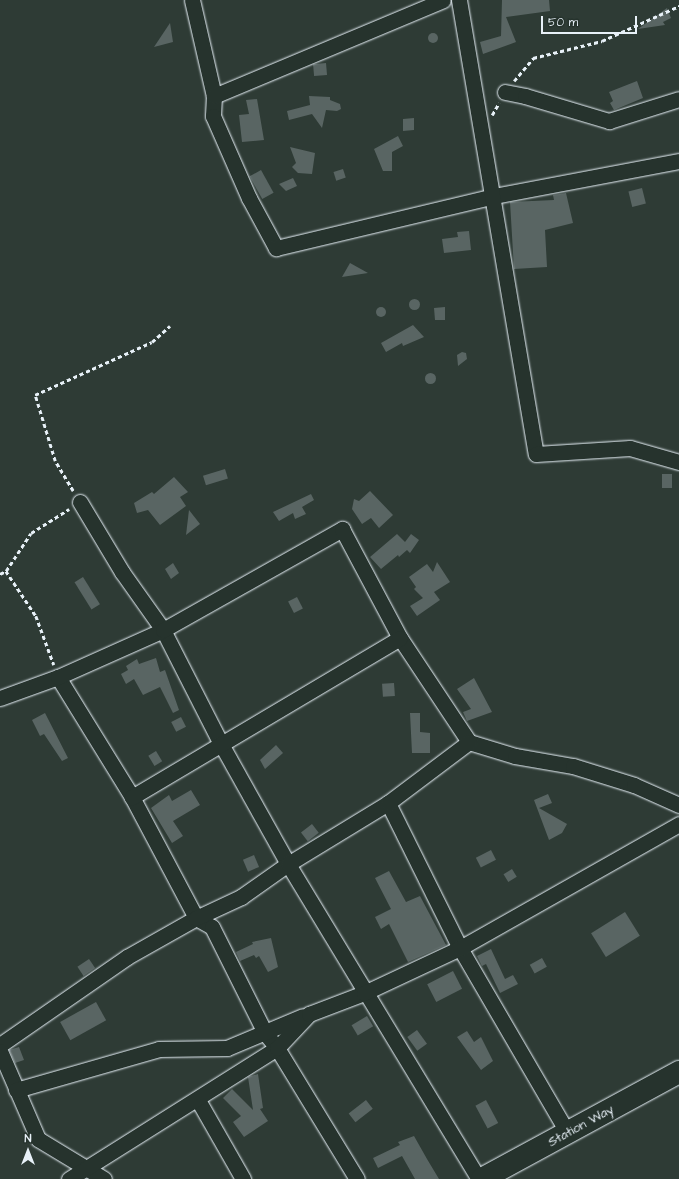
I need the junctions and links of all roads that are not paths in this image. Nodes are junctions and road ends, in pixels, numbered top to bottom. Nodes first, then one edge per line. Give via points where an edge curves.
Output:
1 (192, 0) edge
2 (443, 0) edge
3 (459, 0) edge
4 (505, 92) road end
5 (214, 96) junction
6 (679, 99) edge
7 (679, 161) edge
8 (494, 196) junction
9 (679, 462) edge
10 (80, 502) road end
11 (163, 630) junction
12 (400, 638) junction
13 (58, 677) junction
14 (0, 698) edge
15 (469, 742) junction
16 (221, 744) junction
17 (132, 797) junction
18 (388, 803) junction
19 (679, 806) edge
20 (679, 824) edge
21 (288, 864) junction
22 (196, 918) junction
23 (460, 948) junction
24 (364, 993) junction
25 (309, 1014) junction
26 (265, 1033) junction
27 (0, 1045) edge
28 (277, 1048) junction
29 (0, 1051) edge
30 (679, 1072) edge
31 (16, 1090) junction
32 (198, 1100) junction
33 (567, 1132) junction
34 (87, 1169) junction
35 (69, 1179) edge
36 (104, 1179) edge
37 (243, 1179) edge
38 (358, 1179) edge
39 (479, 1179) edge
40 (482, 1179) edge

1 - 5 street
2 - 5 street
3 - 8 street
4 - 6 street via 609,122
5 - 8 street via 213,116 220,135 276,248
7 - 8 street
8 - 9 street via 536,454 630,448
10 - 11 street via 122,572
11 - 12 street via 342,529
11 - 13 street
11 - 16 street
12 - 15 street
12 - 16 street
13 - 14 street
13 - 17 street
15 - 18 street
15 - 19 street via 515,756 573,766 634,785
16 - 17 street
16 - 21 street
17 - 22 street
18 - 21 street
18 - 23 street
20 - 23 street
21 - 22 street via 241,897
21 - 24 street
22 - 26 street via 212,927
22 - 27 street via 127,957
23 - 24 street
23 - 33 street
24 - 25 street
24 - 39 street
25 - 26 street
25 - 28 street
26 - 28 street
26 - 31 street via 227,1048 159,1049
28 - 32 street
28 - 38 street
29 - 31 street
30 - 33 main road, Station Way
31 - 34 street via 38,1139
32 - 34 street
32 - 37 street
33 - 40 main road, Station Way
34 - 35 street
34 - 36 street

